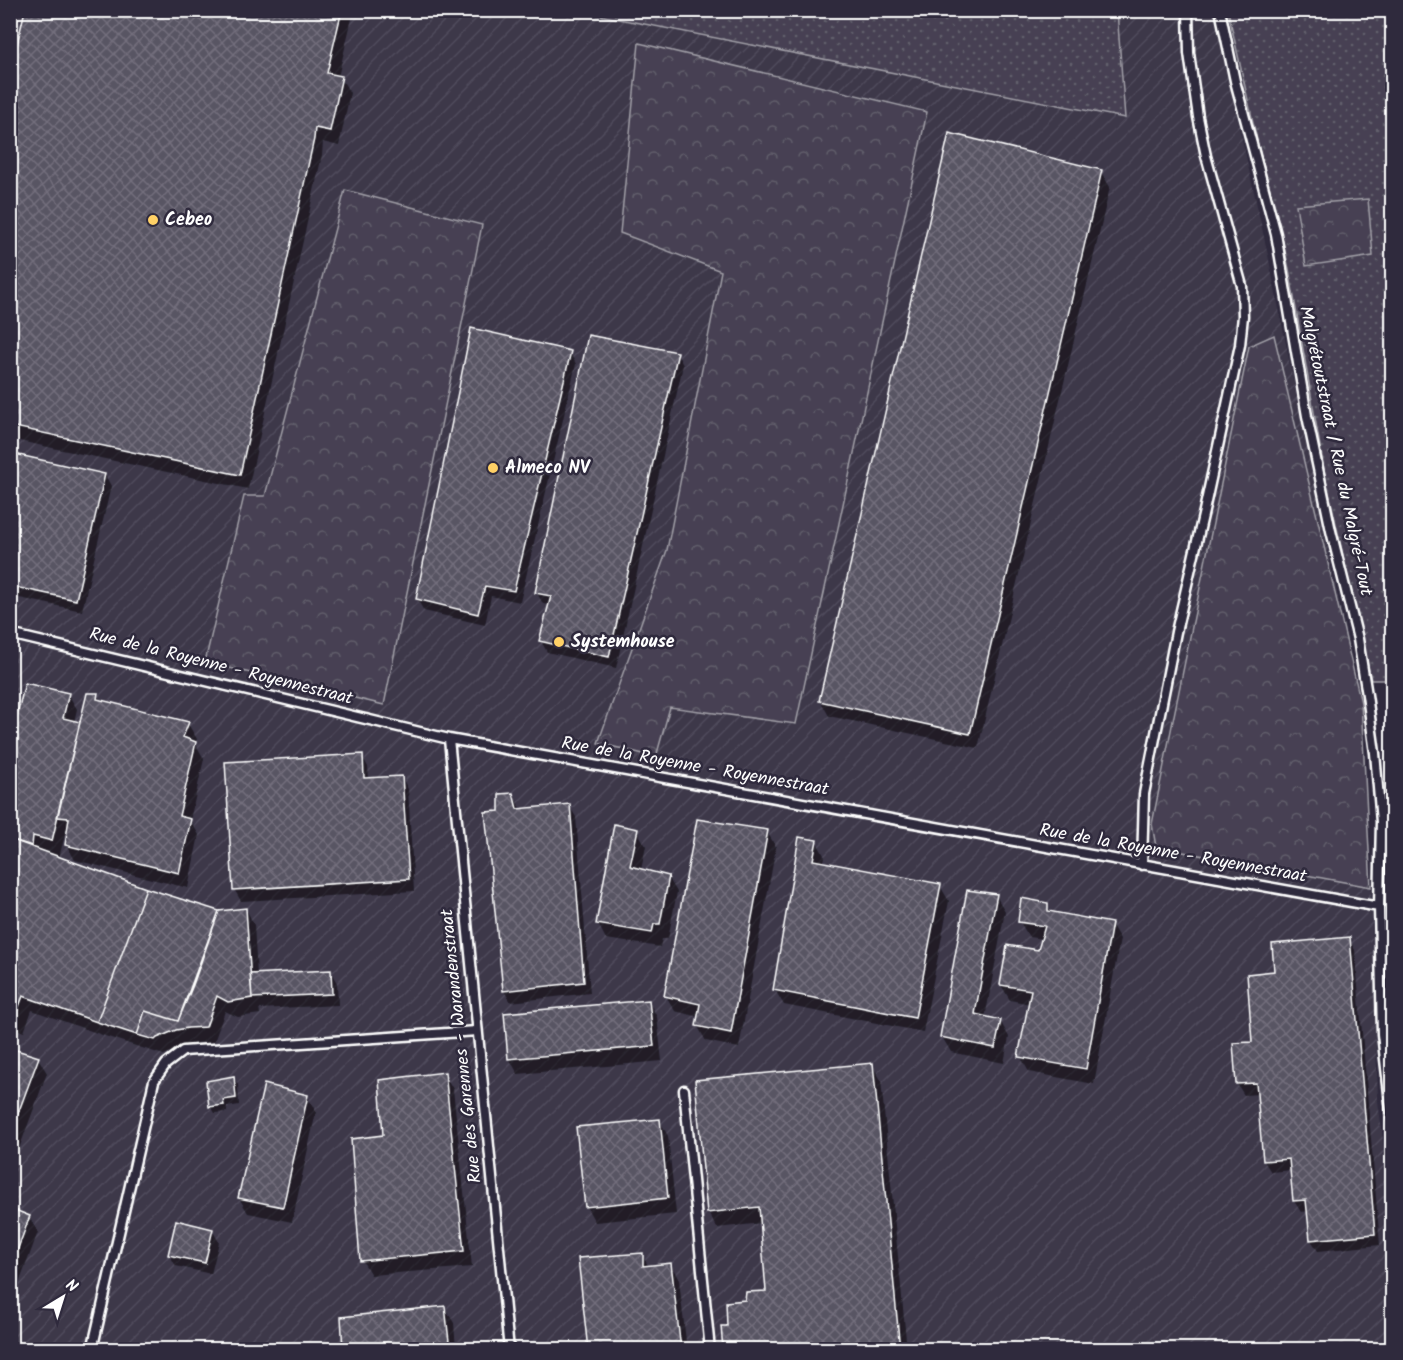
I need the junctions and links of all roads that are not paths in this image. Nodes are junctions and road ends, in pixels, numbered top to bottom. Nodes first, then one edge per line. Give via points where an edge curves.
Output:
1 (1188, 10) edge
2 (1220, 10) edge
3 (10, 634) edge
4 (449, 739) junction
5 (1142, 865) junction
6 (1379, 907) junction
7 (477, 1031) junction
8 (684, 1090) dead end
9 (1392, 1119) edge
10 (92, 1350) edge
11 (509, 1350) edge
12 (710, 1350) edge

1 - 5 lane via 1189,53 1198,117 1242,286 1243,316 1238,356 1144,794
2 - 6 lane, Malgrétoutstraat / Rue du Malgré-Tout via 1276,234 1307,416 1358,639 1380,822
3 - 4 lane, Rue de la Royenne - Royennestraat
4 - 5 lane, Rue de la Royenne - Royennestraat
4 - 7 lane, Rue des Garennes - Warandenstraat
5 - 6 lane, Rue de la Royenne - Royennestraat
6 - 9 lane, Malgrétoutstraat / Rue du Malgré-Tout via 1382,1034
7 - 10 lane via 183,1051 166,1064 154,1081
7 - 11 lane, Rue des Garennes - Warandenstraat
8 - 12 lane

